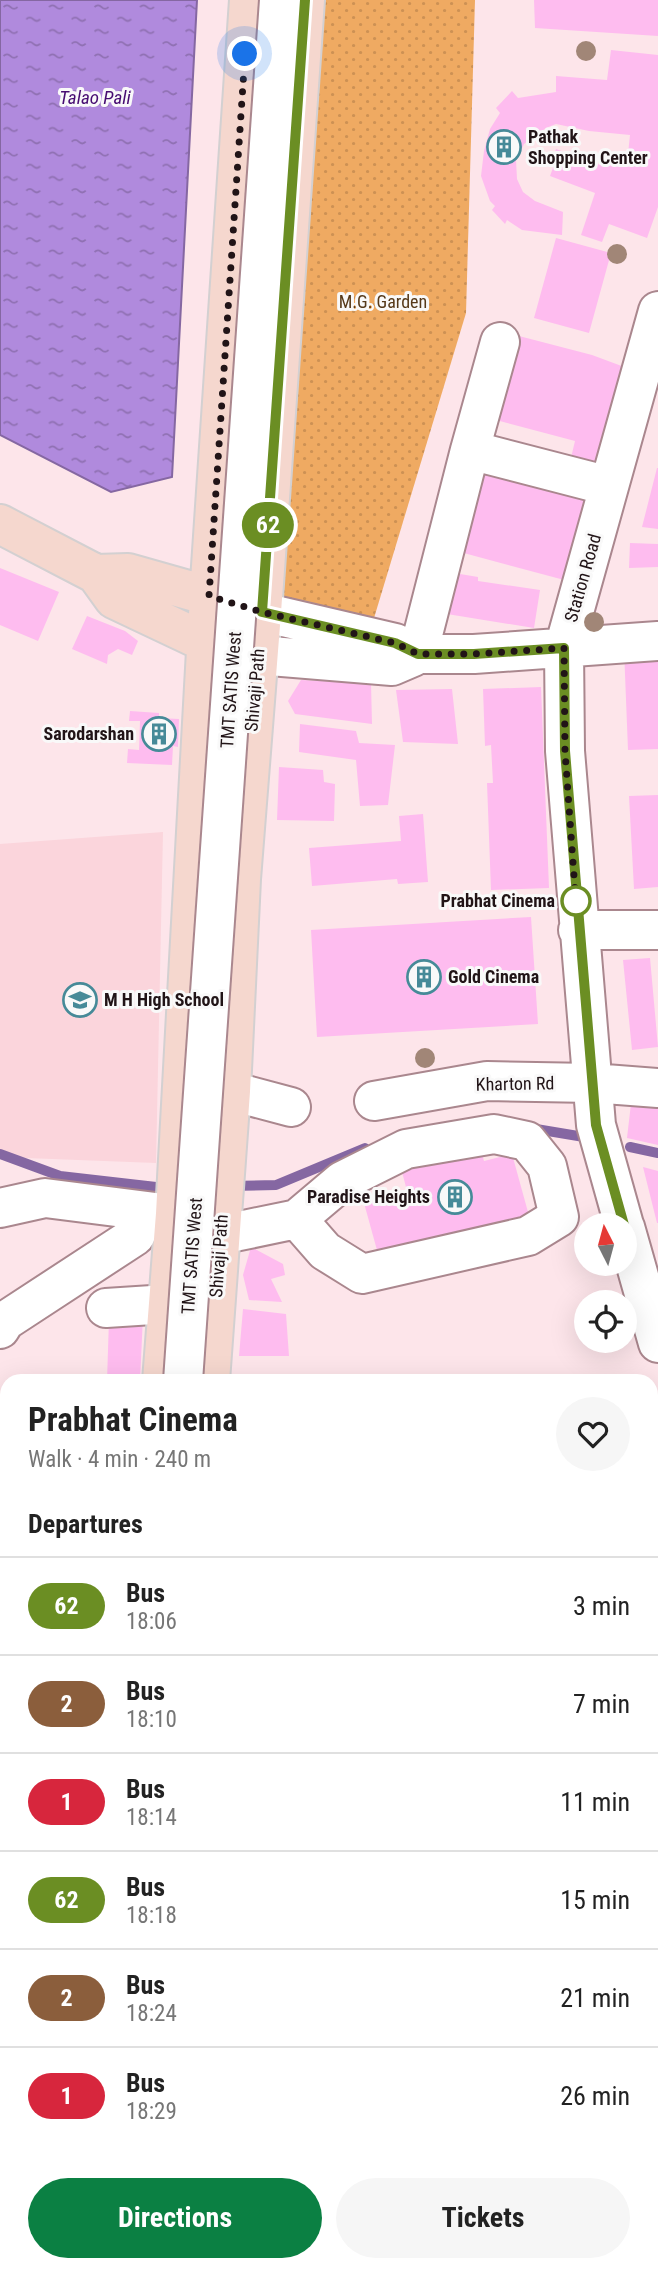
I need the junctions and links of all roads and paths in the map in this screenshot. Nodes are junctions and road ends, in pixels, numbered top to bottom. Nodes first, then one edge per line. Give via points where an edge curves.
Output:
1 (249, 0) edge
2 (278, 0) edge
3 (305, 0) edge
4 (658, 311) edge
5 (500, 342) dead end
6 (470, 450) junction
7 (609, 486) junction
8 (0, 523) edge
9 (96, 574) junction
10 (209, 596) junction
11 (262, 612) junction
12 (658, 641) edge
13 (206, 643) junction
14 (564, 648) junction
15 (258, 654) junction
16 (418, 654) junction
17 (578, 930) junction
18 (658, 930) edge
19 (592, 1083) junction
20 (658, 1088) edge
21 (231, 1091) junction
22 (374, 1101) dead end
23 (290, 1107) dead end
24 (223, 1202) junction
25 (0, 1208) edge
26 (160, 1213) junction
27 (620, 1213) edge
28 (42, 1216) dead end
29 (297, 1219) junction
30 (637, 1271) edge
31 (168, 1304) junction
32 (107, 1308) dead end
33 (0, 1329) edge
34 (658, 1343) edge
35 (163, 1374) edge
36 (183, 1374) edge
37 (210, 1374) edge

1 - 10 main road
2 - 36 street, TMT SATIS West, bridge
3 - 11 main road, Shivaji Path
4 - 7 street, Station Road
5 - 6 street
6 - 7 street
6 - 16 street
7 - 14 street, Station Road
8 - 9 main road
9 - 10 main road via 128,573
9 - 13 main road via 114,599
10 - 11 main road
10 - 13 main road
11 - 15 main road, Shivaji Path
11 - 16 street via 395,643
12 - 14 street
13 - 15 main road
13 - 26 main road
14 - 16 street
14 - 17 street, Station Road via 565,751
15 - 16 street via 392,666
15 - 21 main road, Shivaji Path
17 - 18 street
17 - 19 street, Station Road
19 - 20 street, Kharton Rd
19 - 22 street, Kharton Rd via 487,1081
19 - 27 street, Station Road via 596,1125
21 - 23 street
21 - 24 main road, Shivaji Path
24 - 29 street
24 - 37 main road, Shivaji Path
25 - 26 street via 46,1198
25 - 28 street via 7,1229
26 - 31 main road
26 - 33 street via 135,1236 5,1321
29 - 29 street via 342,1181 406,1149 494,1135 527,1141 547,1166 559,1217 528,1236 362,1274 326,1251
30 - 34 street, Station Road
31 - 32 street
31 - 35 main road

